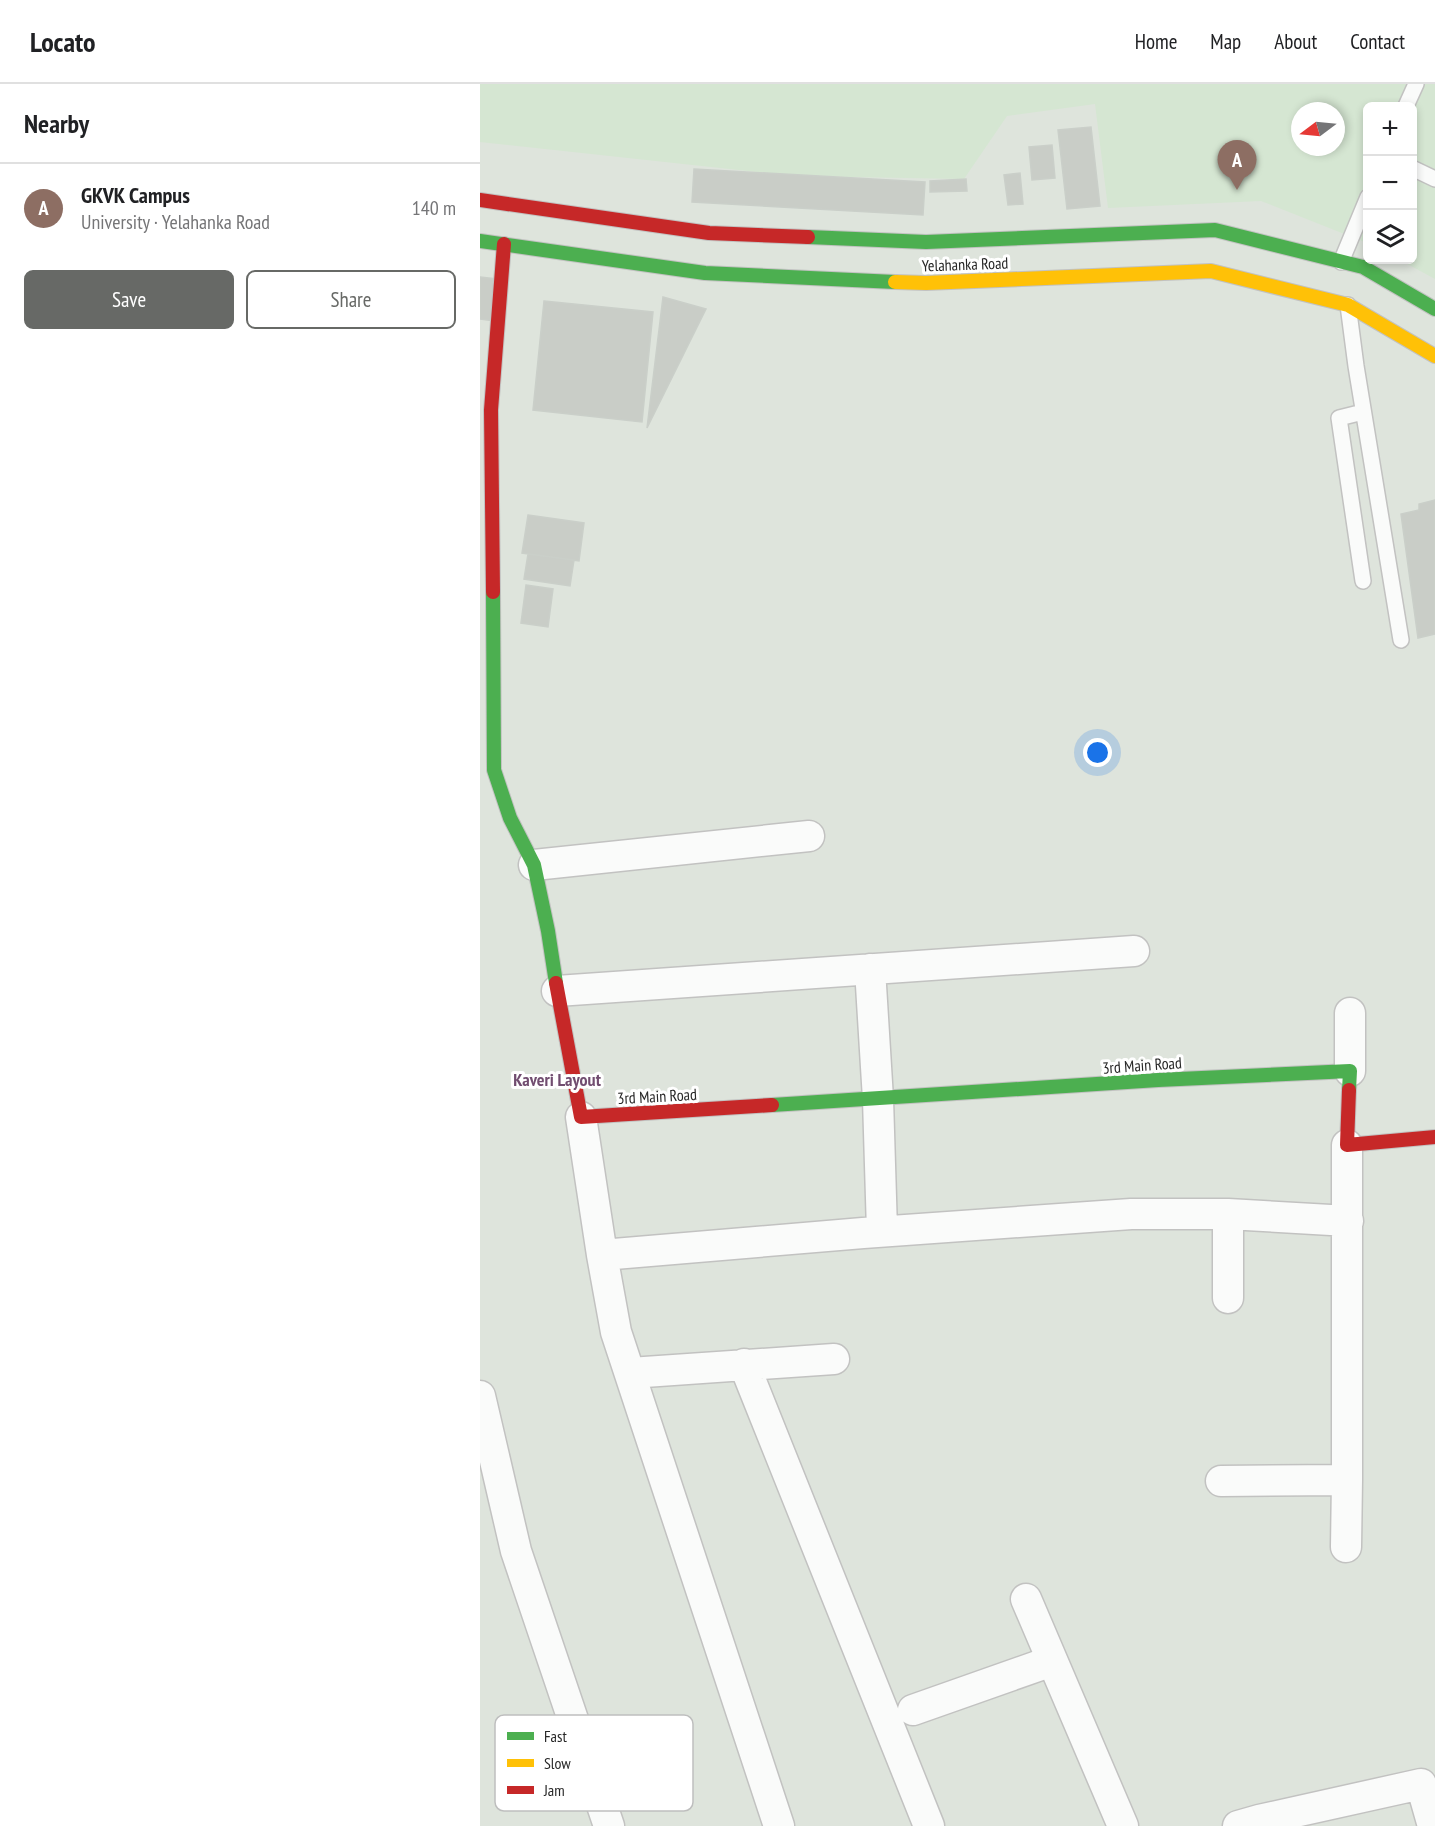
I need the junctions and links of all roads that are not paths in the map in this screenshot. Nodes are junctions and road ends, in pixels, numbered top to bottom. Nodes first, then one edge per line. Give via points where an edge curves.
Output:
1 (1416, 84) edge
2 (1408, 102) edge
3 (1417, 170) edge
4 (1435, 179) edge
5 (480, 200) edge
6 (1363, 209) edge
7 (480, 241) edge
8 (504, 244) junction
9 (1341, 262) junction
10 (1348, 305) junction
11 (1435, 309) edge
12 (1435, 356) edge
13 (1363, 412) junction
14 (1363, 581) dead end
15 (1401, 640) dead end
16 (808, 836) dead end
17 (534, 865) junction
18 (1134, 951) dead end
19 (870, 969) junction
20 (557, 991) junction
21 (1350, 1013) dead end
22 (1350, 1071) junction
23 (878, 1099) junction
24 (582, 1117) junction
25 (1435, 1137) edge
26 (1347, 1144) junction
27 (1228, 1214) junction
28 (1348, 1221) junction
29 (882, 1232) junction
30 (602, 1255) junction
31 (1228, 1298) dead end
32 (834, 1359) dead end
33 (744, 1364) junction
34 (630, 1373) junction
35 (480, 1396) edge
36 (1347, 1480) junction
37 (1221, 1481) dead end
38 (1346, 1547) dead end
39 (1026, 1599) dead end
40 (1052, 1661) junction
41 (913, 1710) dead end
42 (571, 1715) edge
43 (1428, 1782) edge
44 (604, 1811) edge
45 (609, 1826) edge
46 (779, 1826) edge
47 (929, 1826) edge
48 (1123, 1826) edge
49 (1238, 1826) edge
50 (1433, 1826) edge

1 - 2 lane
3 - 4 lane
5 - 9 main road, Yelahanka Road via 709,233 926,243 1215,231
6 - 9 lane
7 - 8 main road, Yelahanka Road
8 - 10 main road, Yelahanka Road via 705,273 926,283 1211,271
8 - 17 main road via 492,410 494,770 510,818
9 - 11 main road, Yelahanka Road via 1363,267
10 - 12 main road, Yelahanka Road
10 - 13 lane
13 - 14 lane via 1339,418
13 - 15 lane
16 - 17 street
17 - 20 main road
18 - 19 street
19 - 20 street
19 - 23 street
20 - 24 main road
21 - 22 street
22 - 23 main road, 3rd Main Road
22 - 26 main road
23 - 24 main road, 3rd Main Road
23 - 29 street
24 - 30 street
25 - 26 main road
26 - 28 street
27 - 28 street
27 - 29 street via 1131,1214
27 - 31 street
28 - 36 street
29 - 30 street
30 - 34 street via 616,1332
32 - 33 street
33 - 34 street
33 - 47 street
34 - 46 street
35 - 42 street via 516,1551
36 - 37 street
36 - 38 street
39 - 40 street
40 - 41 street
40 - 48 street
43 - 49 street
43 - 50 street
44 - 45 street

